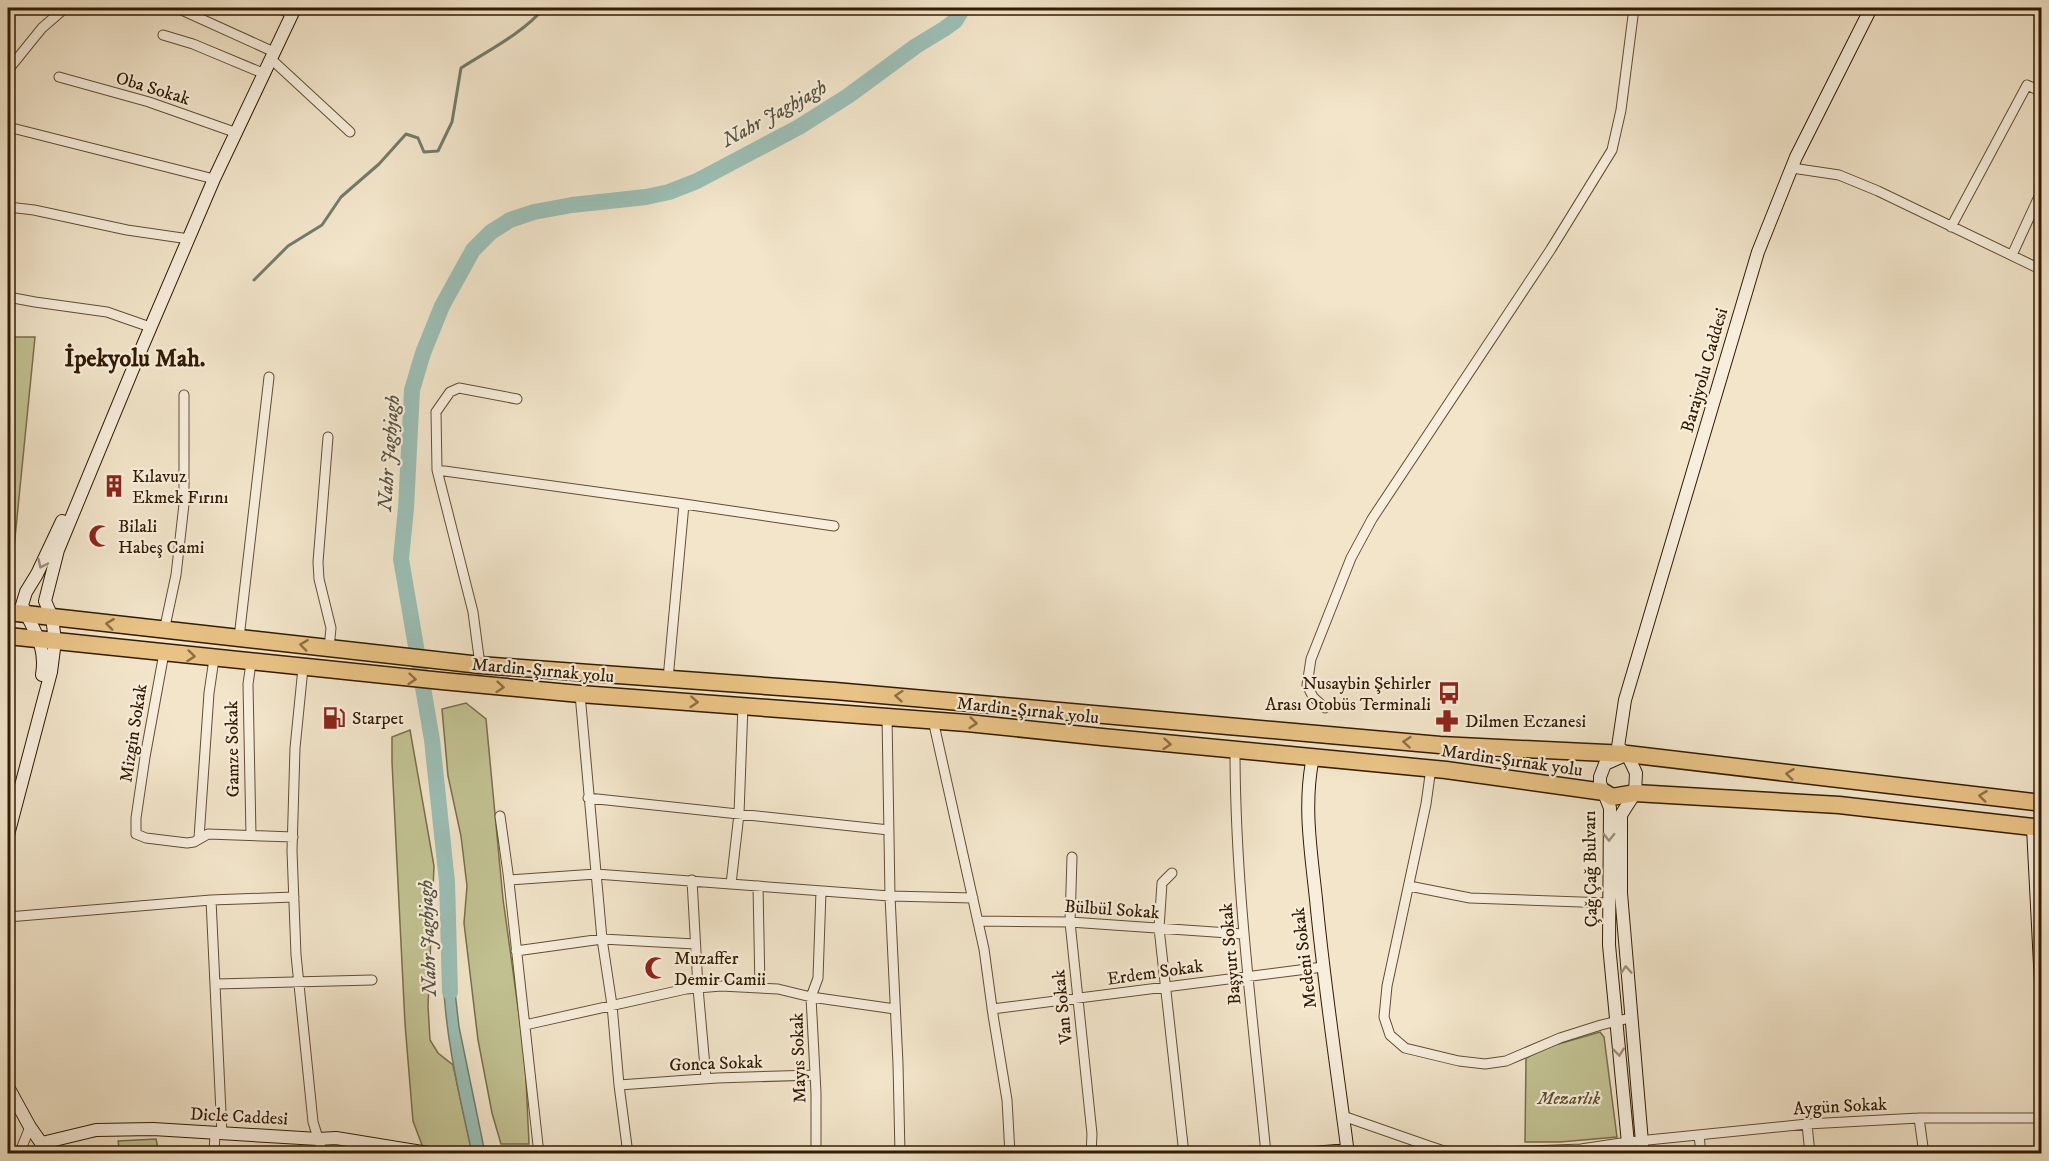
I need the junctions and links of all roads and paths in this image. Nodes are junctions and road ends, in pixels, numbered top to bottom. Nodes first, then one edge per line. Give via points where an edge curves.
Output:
1 (65, 8) edge
2 (177, 8) edge
3 (279, 8) edge
4 (1634, 8) edge
5 (1871, 8) edge
6 (293, 11) edge
7 (163, 35) dead end
8 (272, 56) junction
9 (8, 70) edge
10 (265, 74) junction
11 (59, 77) dead end
12 (2042, 92) edge
13 (8, 127) edge
14 (350, 132) dead end
15 (237, 133) junction
16 (1792, 168) junction
17 (214, 179) junction
18 (2042, 190) edge
19 (8, 207) edge
20 (1951, 227) junction
21 (189, 239) junction
22 (2012, 255) junction
23 (2042, 270) edge
24 (8, 297) edge
25 (150, 327) junction
26 (136, 359) junction
27 (269, 377) dead end
28 (184, 395) dead end
29 (517, 399) dead end
30 (328, 438) dead end
31 (437, 471) junction
32 (684, 504) junction
33 (834, 526) dead end
34 (8, 612) edge
35 (26, 614) junction
36 (52, 617) junction
37 (164, 631) junction
38 (8, 636) edge
39 (239, 638) junction
40 (47, 640) junction
41 (329, 648) junction
42 (164, 653) junction
43 (214, 659) junction
44 (251, 663) junction
45 (480, 665) junction
46 (303, 668) junction
47 (668, 678) junction
48 (580, 694) junction
49 (743, 705) junction
50 (1326, 708) dead end
51 (887, 716) junction
52 (933, 720) junction
53 (1235, 750) junction
54 (1628, 754) junction
55 (1313, 757) junction
56 (1431, 768) junction
57 (1604, 792) junction
58 (1635, 793) junction
59 (588, 798) junction
60 (2042, 803) edge
61 (739, 814) junction
62 (500, 816) dead end
63 (2037, 828) edge
64 (889, 830) junction
65 (8, 835) edge
66 (250, 835) junction
67 (292, 837) junction
68 (199, 838) junction
69 (1072, 857) dead end
70 (1172, 873) dead end
71 (596, 874) junction
72 (509, 880) junction
73 (692, 880) junction
74 (731, 884) junction
75 (758, 886) junction
76 (1409, 886) junction
77 (821, 891) junction
78 (890, 896) junction
79 (294, 897) junction
80 (973, 898) junction
81 (211, 900) junction
82 (1609, 903) junction
83 (8, 917) edge
84 (978, 921) junction
85 (1070, 922) junction
86 (1159, 928) junction
87 (1243, 934) junction
88 (602, 939) junction
89 (2040, 939) edge
90 (695, 944) junction
91 (516, 951) junction
92 (1323, 967) junction
93 (1248, 976) junction
94 (372, 981) dead end
95 (299, 982) junction
96 (216, 984) junction
97 (1165, 987) junction
98 (698, 988) junction
99 (760, 988) junction
100 (811, 997) junction
101 (1078, 999) junction
102 (2042, 1004) edge
103 (612, 1005) junction
104 (895, 1009) junction
105 (992, 1009) junction
106 (1630, 1018) junction
107 (1616, 1023) junction
108 (525, 1025) junction
109 (815, 1075) junction
110 (706, 1078) junction
111 (619, 1085) junction
112 (8, 1088) edge
113 (1343, 1116) junction
114 (1919, 1118) junction
115 (2042, 1119) edge
116 (1807, 1124) junction
117 (30, 1127) junction
118 (219, 1133) junction
119 (1699, 1136) junction
120 (318, 1139) junction
121 (1641, 1140) junction
122 (45, 1148) edge
123 (1629, 1148) edge
124 (1429, 1150) edge
125 (1565, 1151) edge
126 (1348, 1152) edge
127 (1452, 1152) edge
128 (1499, 1153) edge
129 (19, 1154) edge
130 (214, 1154) edge
131 (323, 1154) edge
132 (434, 1154) edge
133 (539, 1154) edge
134 (628, 1154) edge
135 (816, 1154) edge
136 (900, 1154) edge
137 (1010, 1154) edge
138 (1091, 1154) edge
139 (1184, 1154) edge
140 (1266, 1154) edge
141 (1303, 1154) edge
142 (1642, 1154) edge
143 (1701, 1154) edge
144 (1810, 1154) edge
145 (1924, 1154) edge

1 - 9 street via 42,28
2 - 8 street
3 - 6 street
4 - 50 street via 1612,150 1371,519 1351,558 1327,615 1307,685 1313,697
5 - 16 main road, Barajyolu Caddesi
6 - 8 main road
7 - 10 street
8 - 10 main road
8 - 14 street
10 - 15 main road
11 - 15 street, Oba Sokak via 149,102
12 - 20 street via 2027,86
13 - 17 street
15 - 17 main road
16 - 20 street via 1839,175
16 - 54 main road, Barajyolu Caddesi via 1758,252 1625,700 1618,747
17 - 21 main road
18 - 22 street
19 - 21 street
20 - 22 street
21 - 25 main road
22 - 23 street
24 - 25 street via 107,312
25 - 26 main road
26 -> 35 main road via 26,592 22,604
26 - 36 main road via 58,550 45,601
27 - 39 street
28 - 37 street via 184,504 176,575
29 - 31 street via 459,388 450,392 436,412
30 - 41 street via 318,562 331,628
31 - 32 street
31 - 45 street via 472,612
32 - 33 street
32 - 47 street
34 - 35 highway, Mardin-Şırnak yolu
35 - 36 highway, Mardin-Şırnak yolu
35 - 40 main road
37 -> 36 highway, Mardin-Şırnak yolu
36 - 40 main road
37 - 39 highway, Mardin-Şırnak yolu
38 - 40 highway, Mardin-Şırnak yolu
41 -> 39 highway, Mardin-Şırnak yolu
40 - 42 highway, Mardin-Şırnak yolu
40 - 65 main road via 23,780
41 - 45 highway, Mardin-Şırnak yolu
42 -> 43 highway, Mardin-Şırnak yolu
42 - 68 street, Mizgin Sokak via 144,757 136,834 187,843
43 - 44 highway, Mardin-Şırnak yolu
43 - 68 street
44 - 46 highway, Mardin-Şırnak yolu
44 - 66 street, Gamze Sokak
45 - 47 highway, Mardin-Şırnak yolu
46 -> 48 highway, Mardin-Şırnak yolu
46 - 67 street
54 -> 47 highway, Mardin-Şırnak yolu via 1440,745
48 -> 49 highway, Mardin-Şırnak yolu
48 - 59 street
49 - 51 highway, Mardin-Şırnak yolu
49 - 61 street
51 - 52 highway, Mardin-Şırnak yolu
51 - 64 street
52 -> 53 highway, Mardin-Şırnak yolu
52 - 80 street
53 - 55 highway, Mardin-Şırnak yolu
53 - 87 street, Başyurt Sokak
54 - 57 main road, Çağ Çağ Bulvarı via 1609,761 1601,770
54 - 58 main road via 1636,773
60 -> 54 highway, Mardin-Şırnak yolu
55 - 56 highway, Mardin-Şırnak yolu
55 - 92 main road, Medeni Sokak via 1307,815
56 - 57 highway, Mardin-Şırnak yolu
56 - 76 street
57 - 58 highway, Mardin-Şırnak yolu via 1612,797
57 -> 82 main road, Çağ Çağ Bulvarı via 1610,808
58 - 63 highway, Mardin-Şırnak yolu via 1839,805
106 -> 58 main road, Çağ Çağ Bulvarı via 1621,893 1621,815
59 - 61 street
59 - 71 street
61 - 64 street
61 - 74 street
62 - 72 street
63 - 89 main road
64 - 78 street
66 - 67 street
66 - 68 street via 208,834
67 - 79 street
69 - 85 street, Van Sokak
70 - 86 street via 1162,883
71 - 72 street
71 - 73 street
71 - 88 street
72 - 91 street
73 - 74 street
73 - 90 street
74 - 75 street
75 - 77 street
75 - 99 street
76 - 82 street via 1470,898
76 - 107 street via 1384,1017 1390,1035 1405,1048 1485,1065
77 - 78 street
77 - 100 street, Mayıs Sokak via 818,978
78 - 80 street
78 - 104 street
79 - 81 street
79 - 95 street
80 - 84 street
81 - 83 street
81 - 96 street
82 - 107 main road, Çağ Çağ Bulvarı
84 - 85 street, Bülbül Sokak
84 - 105 street
85 - 86 street, Bülbül Sokak
85 - 101 street, Van Sokak
86 - 87 street, Bülbül Sokak
86 - 97 street
87 - 93 street, Başyurt Sokak
88 - 90 street
88 - 91 street
88 - 103 street
89 - 102 main road
90 - 98 street
91 - 108 street
92 - 93 street, Erdem Sokak
92 - 113 main road, Medeni Sokak
93 - 97 street, Erdem Sokak
93 - 140 street, Başyurt Sokak
94 - 95 street
95 - 96 street
95 - 120 street
96 - 118 street
97 - 101 street, Erdem Sokak
97 - 139 street
98 - 99 street
98 - 103 street
98 - 110 street
99 - 100 street
100 - 104 street
100 - 109 street, Mayıs Sokak
101 - 105 street, Erdem Sokak
101 - 138 street, Van Sokak
103 - 108 street
103 - 111 street
104 - 136 street
105 - 137 street via 1007,1100
106 - 107 street
106 - 121 main road, Çağ Çağ Bulvarı
107 -> 123 main road, Çağ Çağ Bulvarı
108 - 133 street
109 - 110 street, Gonca Sokak
109 - 135 street, Mayıs Sokak
110 - 111 street, Gonca Sokak
111 - 134 street
112 - 117 main road
113 - 124 street, Aygün Sokak
113 - 126 main road, Medeni Sokak
114 - 115 street, Aygün Sokak
114 - 116 street, Aygün Sokak
114 - 145 street
116 - 119 street, Aygün Sokak
116 - 144 street
117 - 122 main road
117 - 129 street
118 - 120 main road, Dicle Caddesi
118 - 122 main road, Dicle Caddesi via 96,1130
118 - 130 street
119 - 121 street, Aygün Sokak
119 - 143 street
120 - 131 street
120 - 132 main road, Dicle Caddesi via 336,1138
121 - 123 street, Aygün Sokak
121 - 142 main road, Çağ Çağ Bulvarı
123 - 125 street, Aygün Sokak
124 - 127 street, Aygün Sokak
125 - 128 street, Aygün Sokak
126 - 141 main road
127 - 128 street, Aygün Sokak

